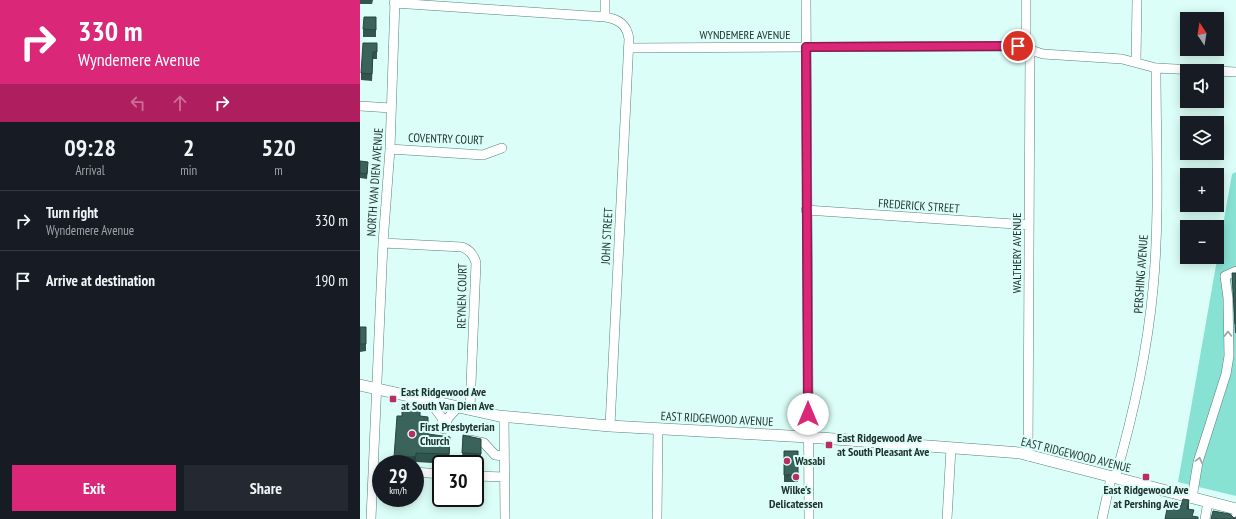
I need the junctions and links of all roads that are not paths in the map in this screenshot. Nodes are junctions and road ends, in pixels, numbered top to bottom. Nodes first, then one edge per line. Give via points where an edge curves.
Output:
1 (605, 0) edge
2 (806, 0) edge
3 (1026, 0) edge
4 (1137, 0) edge
5 (395, 2) edge
6 (605, 17) junction
7 (806, 47) junction
8 (628, 48) junction
9 (1028, 49) junction
10 (1136, 62) junction
11 (1156, 68) junction
12 (1236, 72) edge
13 (360, 106) edge
14 (391, 108) junction
15 (502, 148) dead end
16 (390, 149) junction
17 (806, 210) junction
18 (1030, 225) junction
19 (383, 243) junction
20 (1236, 271) edge
21 (360, 385) edge
22 (377, 389) junction
23 (429, 400) junction
24 (464, 407) junction
25 (504, 416) junction
26 (610, 426) junction
27 (658, 429) junction
28 (808, 437) junction
29 (464, 439) edge
30 (951, 448) junction
31 (377, 455) edge
32 (504, 456) junction
33 (1028, 456) junction
34 (484, 476) edge
35 (505, 477) junction
36 (1113, 478) junction
37 (1192, 498) junction
38 (1208, 502) junction
39 (372, 507) edge
40 (1236, 509) edge
41 (1236, 515) edge
42 (371, 519) edge
43 (505, 519) edge
44 (657, 519) edge
45 (808, 519) edge
46 (947, 519) edge
47 (1102, 519) edge
48 (1205, 519) edge
49 (1235, 519) edge

1 - 6 street
2 - 7 street
3 - 9 street, WALTHERY AVENUE
4 - 10 street
5 - 6 street
5 - 14 street, NORTH VAN DIEN AVENUE
6 - 8 street via 625,26 629,39
7 - 8 street, WYNDEMERE AVENUE
7 - 9 street, WYNDEMERE AVENUE via 1018,46
7 - 17 street
8 - 26 street, JOHN STREET
9 - 10 street, WYNDEMERE AVENUE via 1044,54
9 - 18 street, WALTHERY AVENUE
10 - 11 street, WYNDEMERE AVENUE
11 - 12 street, WYNDEMERE AVENUE
11 - 36 street, PERSHING AVENUE via 1156,246 1153,288 1147,343 1138,390
13 - 14 street
14 - 16 street, NORTH VAN DIEN AVENUE
15 - 16 street, COVENTRY COURT via 483,154
16 - 19 street, NORTH VAN DIEN AVENUE
17 - 18 street, FREDERICK STREET
17 - 28 street
18 - 33 street, WALTHERY AVENUE
19 - 22 street, NORTH VAN DIEN AVENUE
19 - 24 street, REYNEN COURT via 462,247 474,257 476,263
37 -> 20 street via 1198,462 1226,374 1229,356 1225,276
21 - 22 main road, EAST RIDGEWOOD AVENUE
22 - 23 main road, EAST RIDGEWOOD AVENUE
22 - 31 street, NORTH VAN DIEN AVENUE
23 - 24 main road, EAST RIDGEWOOD AVENUE
23 - 24 street via 442,418 444,429 448,418
24 - 25 main road, EAST RIDGEWOOD AVENUE
25 - 26 main road, EAST RIDGEWOOD AVENUE
25 - 32 street
26 - 27 main road, EAST RIDGEWOOD AVENUE
27 - 28 main road, EAST RIDGEWOOD AVENUE
27 - 44 street
28 - 30 main road, EAST RIDGEWOOD AVENUE
28 - 45 street
29 - 32 street via 484,443 495,455
30 - 33 main road, EAST RIDGEWOOD AVENUE via 1020,453
30 - 46 street
32 - 35 street
33 - 36 main road, EAST RIDGEWOOD AVENUE
34 - 35 street
35 - 43 street
36 - 37 main road, EAST RIDGEWOOD AVENUE
36 - 47 street, PERSHING AVENUE
37 - 38 main road, EAST RIDGEWOOD AVENUE
38 - 40 main road, EAST RIDGEWOOD AVENUE
38 - 48 street
39 - 42 street, NORTH VAN DIEN AVENUE
41 - 49 street

